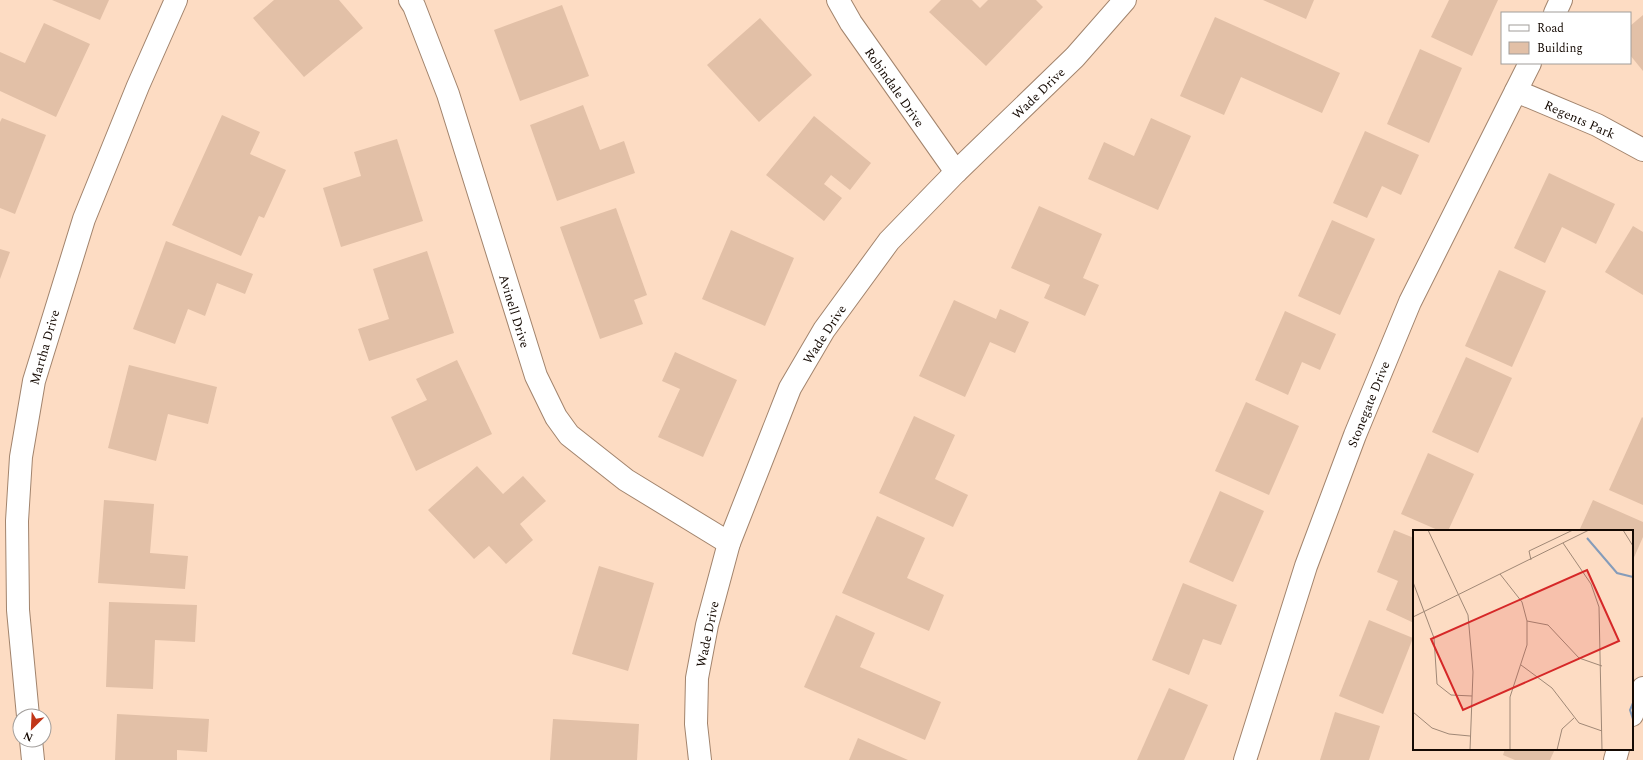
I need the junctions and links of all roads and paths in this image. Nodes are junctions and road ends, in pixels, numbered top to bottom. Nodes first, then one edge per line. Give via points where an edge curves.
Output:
1 (176, 0) edge
2 (410, 0) edge
3 (838, 0) edge
4 (1124, 0) edge
5 (1561, 0) edge
6 (1555, 12) edge
7 (1530, 64) edge
8 (1516, 91) junction
9 (1643, 150) edge
10 (956, 172) junction
11 (729, 543) junction
12 (1643, 688) edge
13 (27, 708) edge
14 (1633, 713) edge
15 (32, 748) edge
16 (1618, 750) edge
17 (33, 760) edge
18 (700, 760) edge
19 (1245, 760) edge
20 (1615, 760) edge

1 - 13 street, Martha Drive via 84,219 34,381 21,457 17,521 18,610
2 - 11 street, Avinell Drive via 448,94 536,376 556,417 569,435 626,480
3 - 10 street, Robindale Drive via 851,24
4 - 10 street, Wade Drive via 1075,57
5 - 6 street
7 - 8 street, Stonegate Drive
8 - 9 street, Regents Park via 1597,126
8 - 19 street, Stonegate Drive via 1410,302 1355,435 1306,566
10 - 11 street, Wade Drive via 889,240 824,330 790,388
11 - 18 street, Wade Drive via 707,625 697,678 696,724
12 - 14 street
15 - 17 street
16 - 20 street

